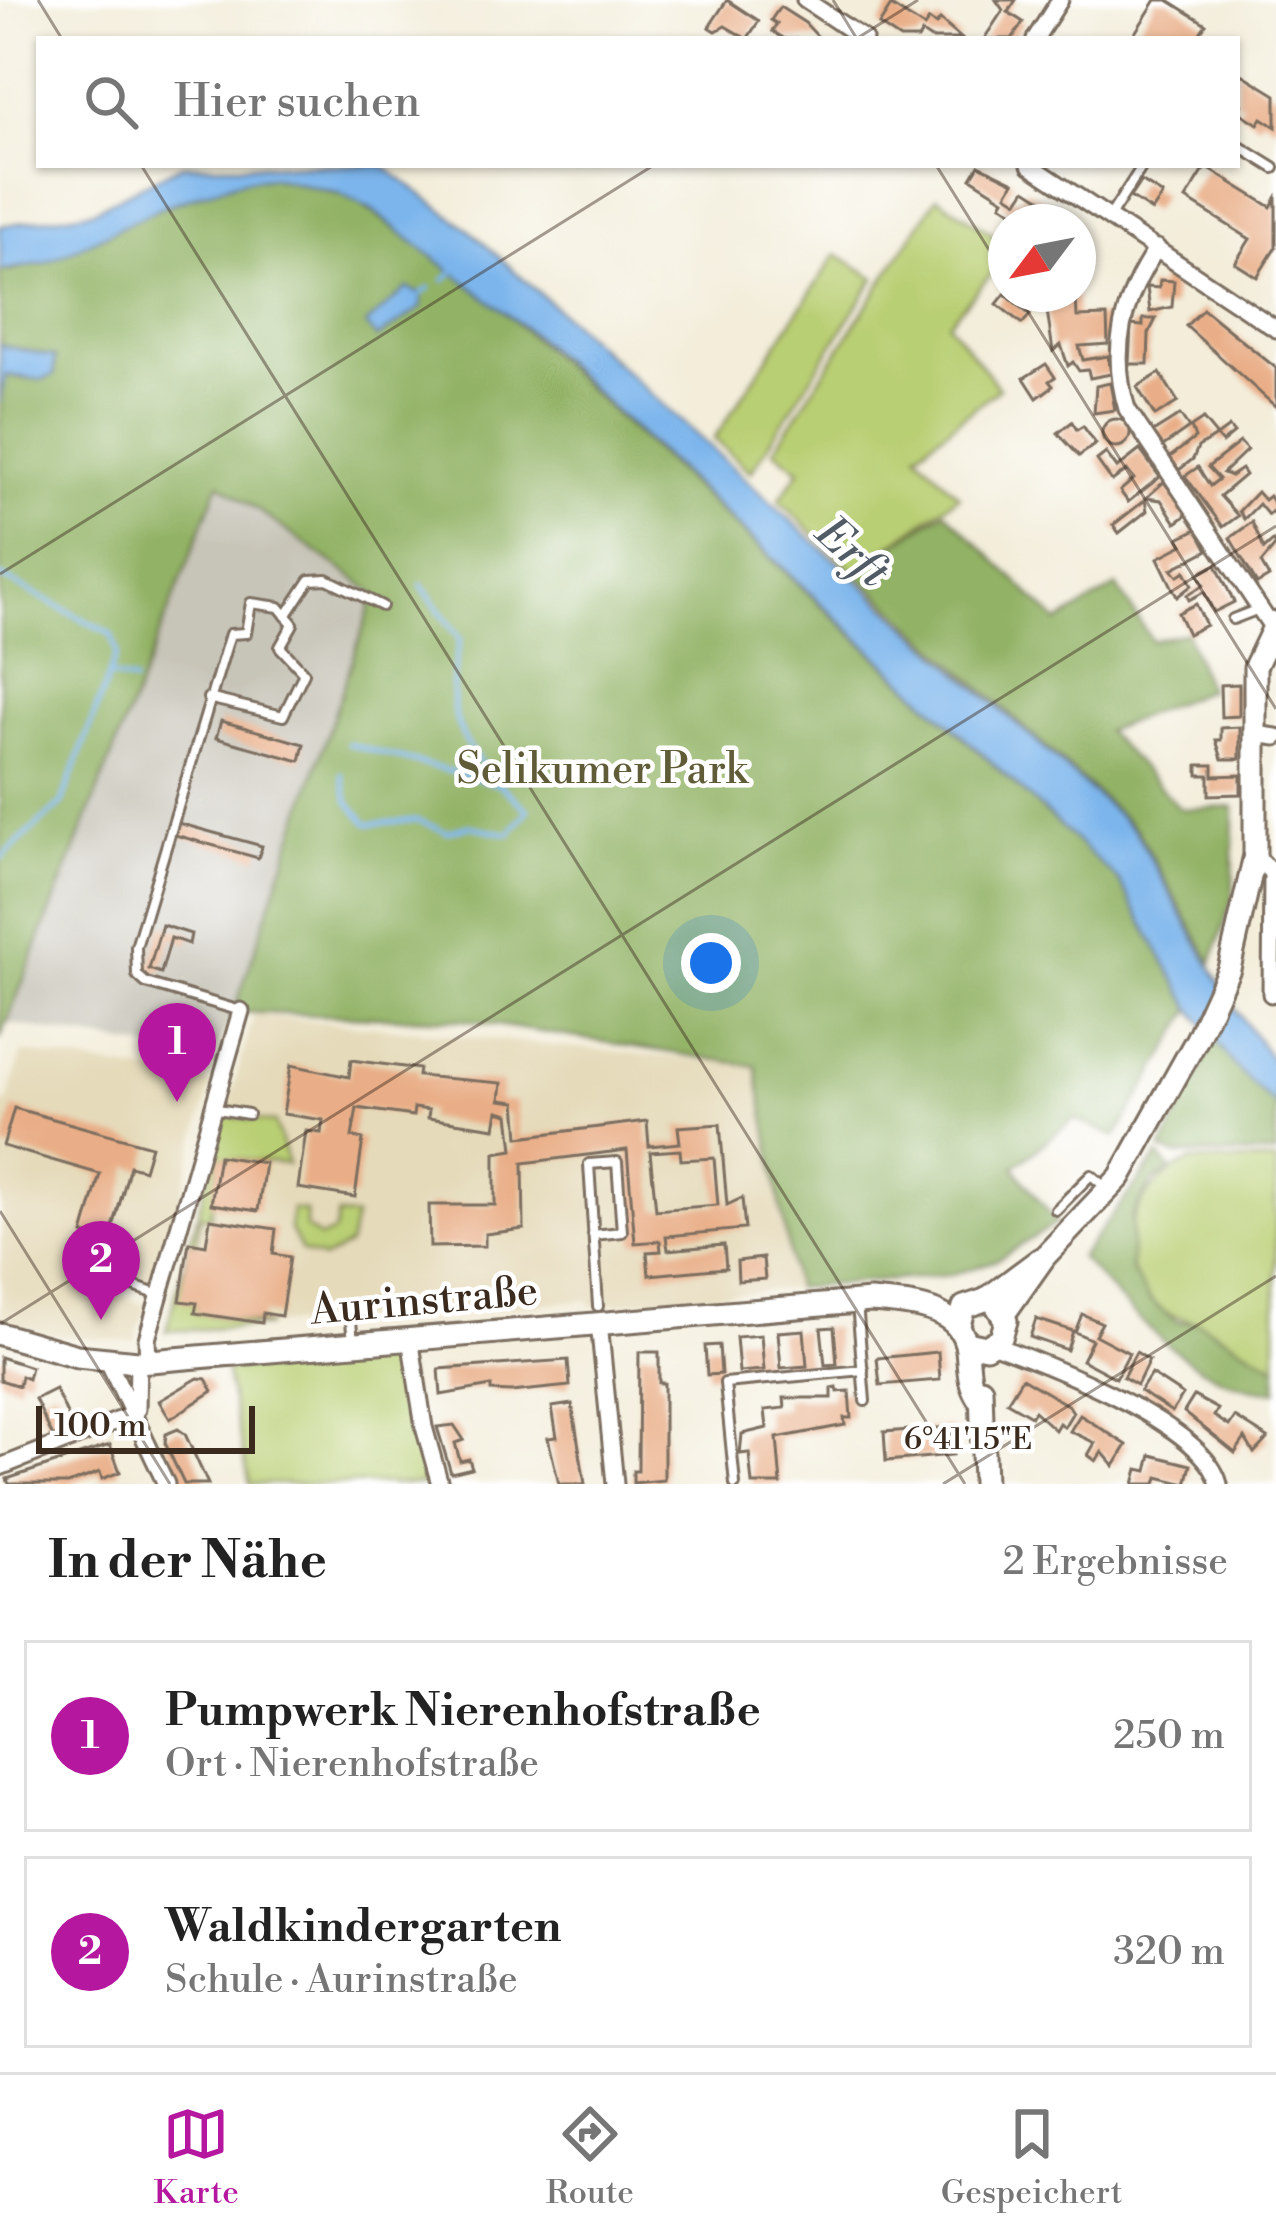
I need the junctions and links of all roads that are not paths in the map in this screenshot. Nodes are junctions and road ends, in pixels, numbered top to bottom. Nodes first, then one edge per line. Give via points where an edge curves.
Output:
1 (805, 0) edge
2 (1060, 0) edge
3 (859, 36) edge
4 (1037, 36) edge
5 (1240, 148) edge
6 (1034, 168) edge
7 (1141, 168) edge
8 (1274, 168) edge
9 (1109, 218) junction
10 (1157, 248) junction
11 (1276, 329) edge
12 (382, 606) dead end
13 (286, 616) junction
14 (1233, 620) dead end
15 (1270, 620) edge
16 (208, 698) junction
17 (1266, 735) edge
18 (1255, 854) junction
19 (1271, 994) dead end
20 (241, 1011) joint
21 (209, 1108) junction
22 (248, 1114) dead end
23 (1110, 1191) junction
24 (1056, 1210) dead end
25 (593, 1235) junction
26 (122, 1282) dead end
27 (159, 1295) junction
28 (864, 1301) junction
29 (350, 1312) dead end
30 (599, 1314) junction
31 (982, 1327) junction
32 (0, 1334) edge
33 (410, 1339) junction
34 (353, 1344) junction
35 (108, 1361) junction
36 (143, 1361) junction
37 (862, 1370) junction
38 (865, 1401) dead end
39 (132, 1414) junction
40 (0, 1467) edge
41 (166, 1484) edge
42 (440, 1484) edge
43 (615, 1484) edge
44 (735, 1484) edge
45 (984, 1484) edge
46 (1219, 1484) edge

1 - 3 street
2 - 4 street
5 - 8 lane
6 - 9 street
7 - 9 lane
9 - 10 street
10 - 11 street
10 - 15 street via 1121,318 1124,398 1139,433
12 - 13 lane via 327,579 310,580
13 - 16 lane via 279,607 250,603 245,633 230,634
13 - 16 lane via 293,624 280,646 304,673 283,716
14 - 15 lane
15 - 17 main road via 1255,668
16 - 20 lane via 134,967 146,983
17 - 18 main road
18 - 19 street via 1272,873
18 - 23 main road via 1229,969
20 - 21 street
21 - 22 lane
21 - 27 street
23 - 24 lane via 1091,1174
23 - 31 main road
25 - 25 lane via 622,1232 616,1162 589,1164
25 - 30 lane
26 - 27 lane
27 - 36 street
28 - 30 main road, Aurinstraße
28 - 31 main road, Aurinstraße via 924,1306
28 - 37 lane
29 - 34 lane
30 - 33 main road, Aurinstraße
30 - 43 street
31 - 45 main road
31 - 46 street via 1200,1451
32 - 35 main road, Aurinstraße
33 - 34 main road, Aurinstraße
33 - 42 street
34 - 36 main road, Aurinstraße
35 - 36 main road, Aurinstraße
35 - 39 street
36 - 39 street
37 - 38 lane
37 - 44 lane via 725,1383
39 - 40 street
39 - 41 street

